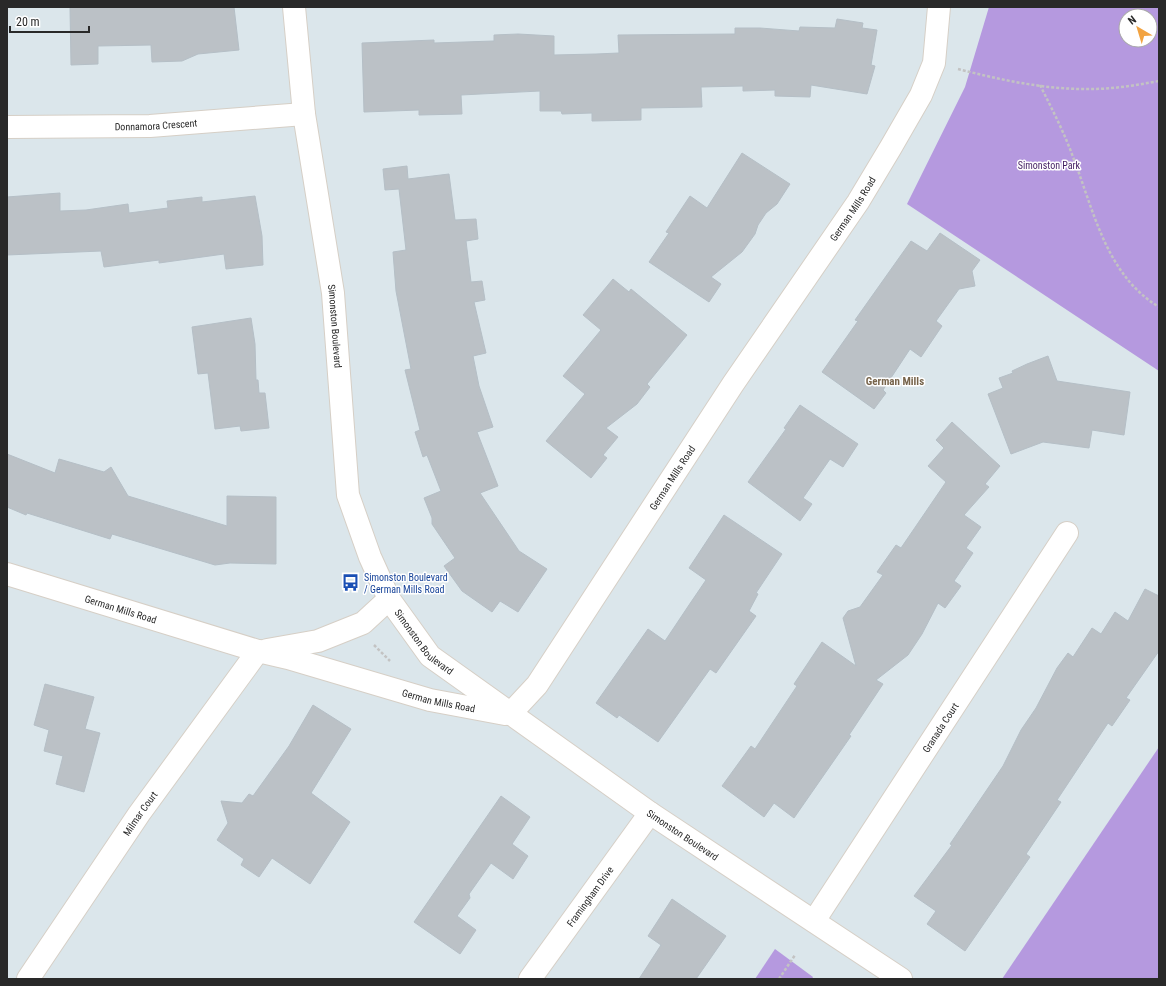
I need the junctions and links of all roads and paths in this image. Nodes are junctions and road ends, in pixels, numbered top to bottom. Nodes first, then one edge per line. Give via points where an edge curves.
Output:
1 (294, 7) edge
2 (939, 7) edge
3 (934, 63) junction
4 (1159, 81) edge
5 (1040, 85) junction
6 (304, 114) junction
7 (7, 127) edge
8 (1159, 307) edge
9 (1067, 533) dead end
10 (7, 574) edge
11 (389, 599) junction
12 (370, 641) dead end
13 (258, 651) junction
14 (391, 662) dead end
15 (510, 714) junction
16 (650, 813) junction
17 (814, 921) junction
18 (795, 955) dead end
19 (28, 979) edge
20 (530, 979) edge
21 (779, 979) edge
22 (902, 979) edge

1 - 6 street, Simonston Boulevard
2 - 3 street, German Mills Road
3 - 5 path via 988,77
3 - 15 street, German Mills Road via 921,95 858,202 733,384 537,684
4 - 5 path via 1093,89
5 - 8 path via 1063,132 1107,248 1129,282
6 - 7 street, Donnamora Crescent via 150,126
6 - 11 street, Simonston Boulevard via 333,294 348,495 370,558
9 - 17 street, Granada Court
10 - 13 street, German Mills Road
11 - 13 street, German Mills Road via 363,623 318,641
11 - 15 street, Simonston Boulevard via 430,656
12 - 14 path
13 - 15 street, German Mills Road via 430,700
13 - 19 street, Milmar Court via 139,814
15 - 16 street, Simonston Boulevard
16 - 17 street, Simonston Boulevard
16 - 20 street, Framingham Drive
17 - 22 street, Simonston Boulevard
18 - 21 path

